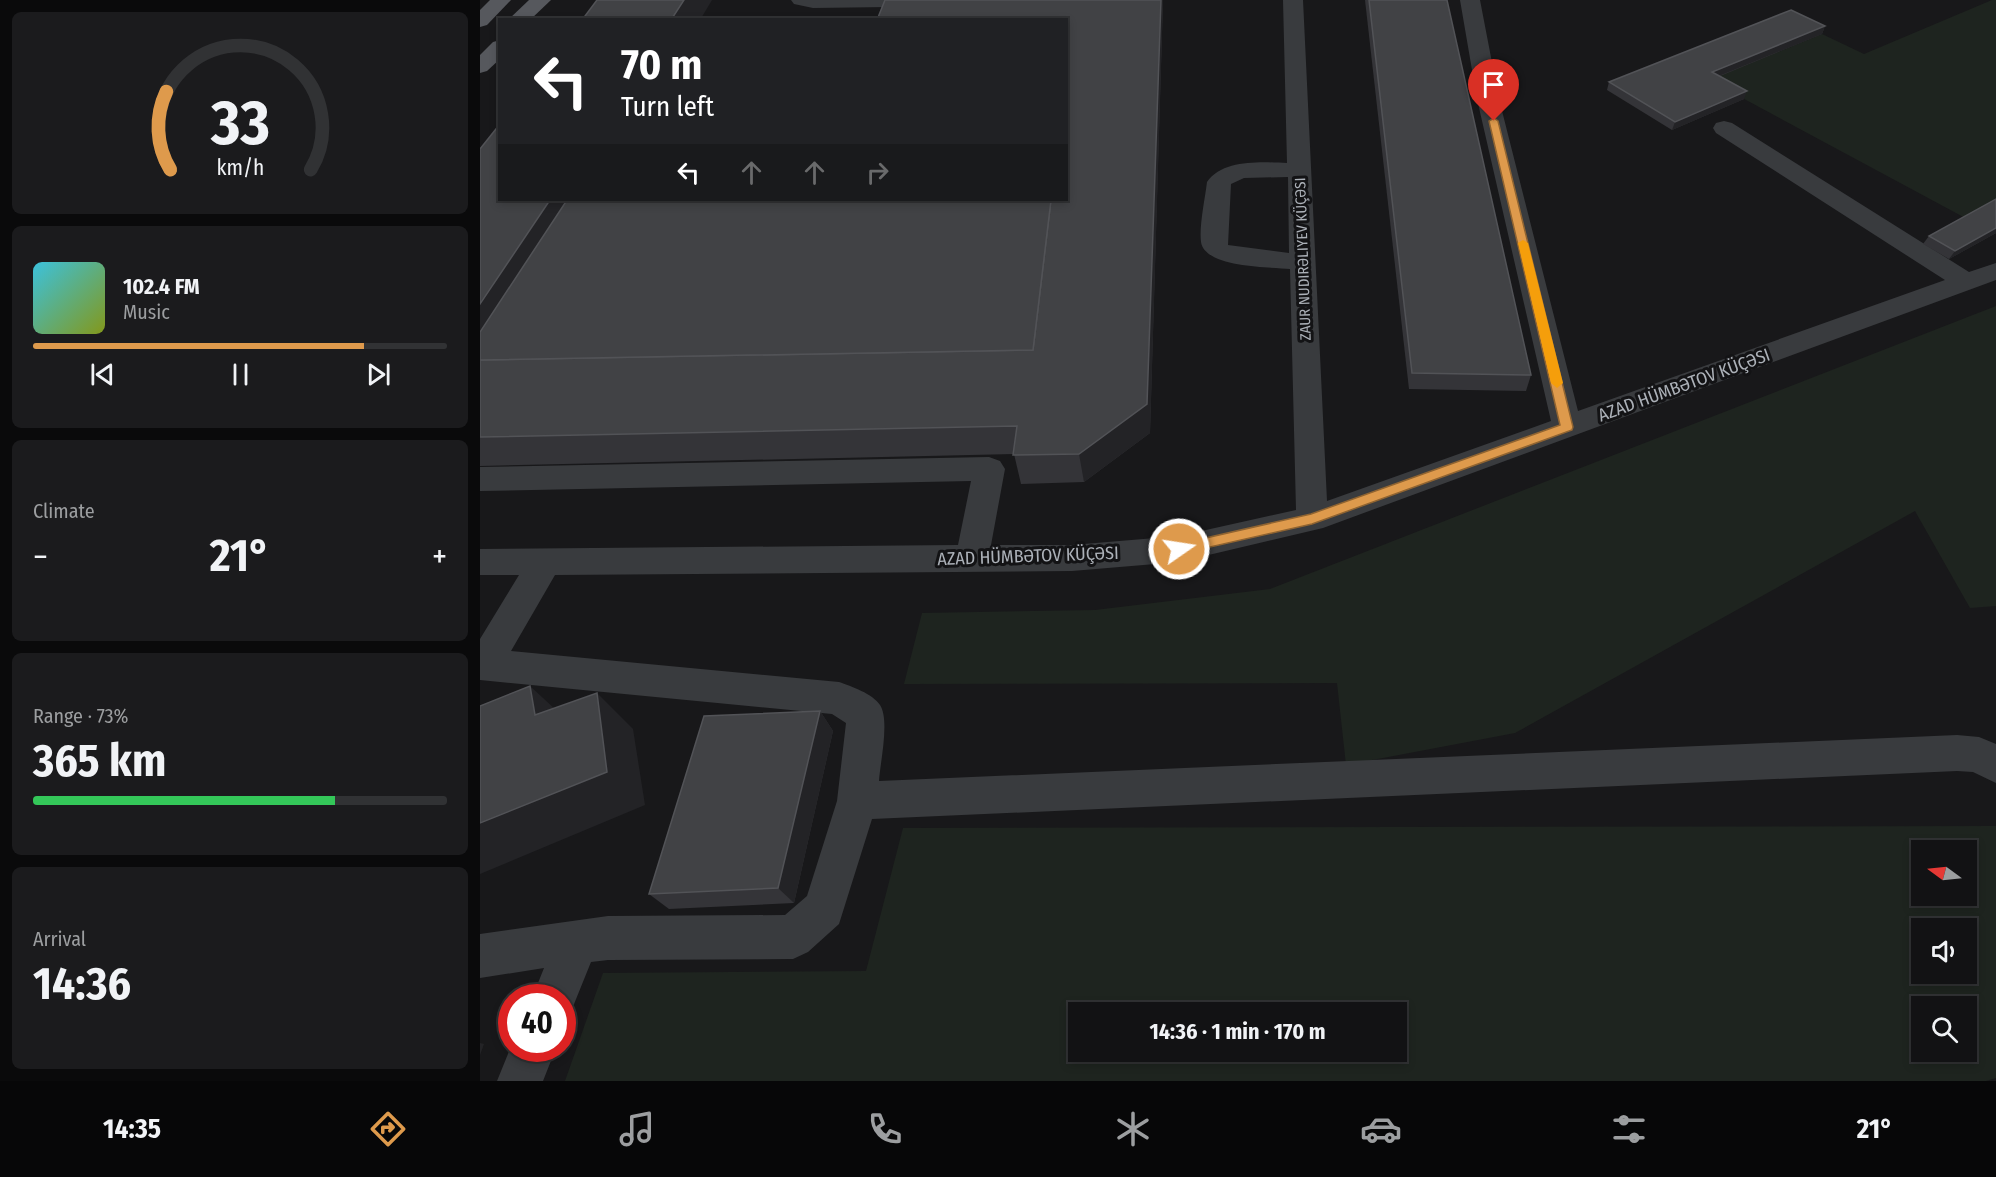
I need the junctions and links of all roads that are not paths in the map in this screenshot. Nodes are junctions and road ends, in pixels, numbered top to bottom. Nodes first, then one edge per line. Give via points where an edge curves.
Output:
1 (501, 0) edge
2 (541, 0) edge
3 (801, 0) edge
4 (1293, 0) edge
5 (1470, 0) edge
6 (889, 1) edge
7 (520, 18) edge
8 (526, 18) edge
9 (480, 21) edge
10 (498, 37) edge
11 (498, 48) edge
12 (480, 51) edge
13 (480, 67) edge
14 (1724, 128) dead end
15 (1299, 170) junction
16 (1303, 262) junction
17 (1982, 277) edge
18 (1567, 427) junction
19 (480, 479) edge
20 (1312, 519) junction
21 (972, 559) junction
22 (480, 562) edge
23 (545, 562) junction
24 (482, 664) edge
25 (1996, 765) edge
26 (857, 801) junction
27 (577, 942) junction
28 (480, 956) edge
29 (560, 984) edge
30 (527, 1062) edge
31 (520, 1081) edge

1 - 9 main road
2 - 7 main road
2 - 8 main road
3 - 6 street
4 - 15 street, ZAUR NUDIRƏLIYEV KÜÇƏSI
5 - 18 street via 1488,99
10 - 12 main road
11 - 13 main road
14 - 17 street
15 - 16 street, ZAUR NUDIRƏLIYEV KÜÇƏSI
15 - 16 street via 1262,170 1222,178 1214,244 1230,255
16 - 20 street, ZAUR NUDIRƏLIYEV KÜÇƏSI
17 - 18 street, AZAD HÜMBƏTOV KÜÇƏSI
18 - 20 street, AZAD HÜMBƏTOV KÜÇƏSI
19 - 21 street via 989,469
20 - 21 street, AZAD HÜMBƏTOV KÜÇƏSI via 1179,549 1072,558
21 - 23 street, AZAD HÜMBƏTOV KÜÇƏSI
22 - 23 street, AZAD HÜMBƏTOV KÜÇƏSI
23 - 24 street
24 - 26 street via 839,698 866,715
25 - 26 street via 1979,755 1957,753
26 - 27 street via 824,909 793,936 608,938
27 - 28 street
27 - 29 street
30 - 31 street

